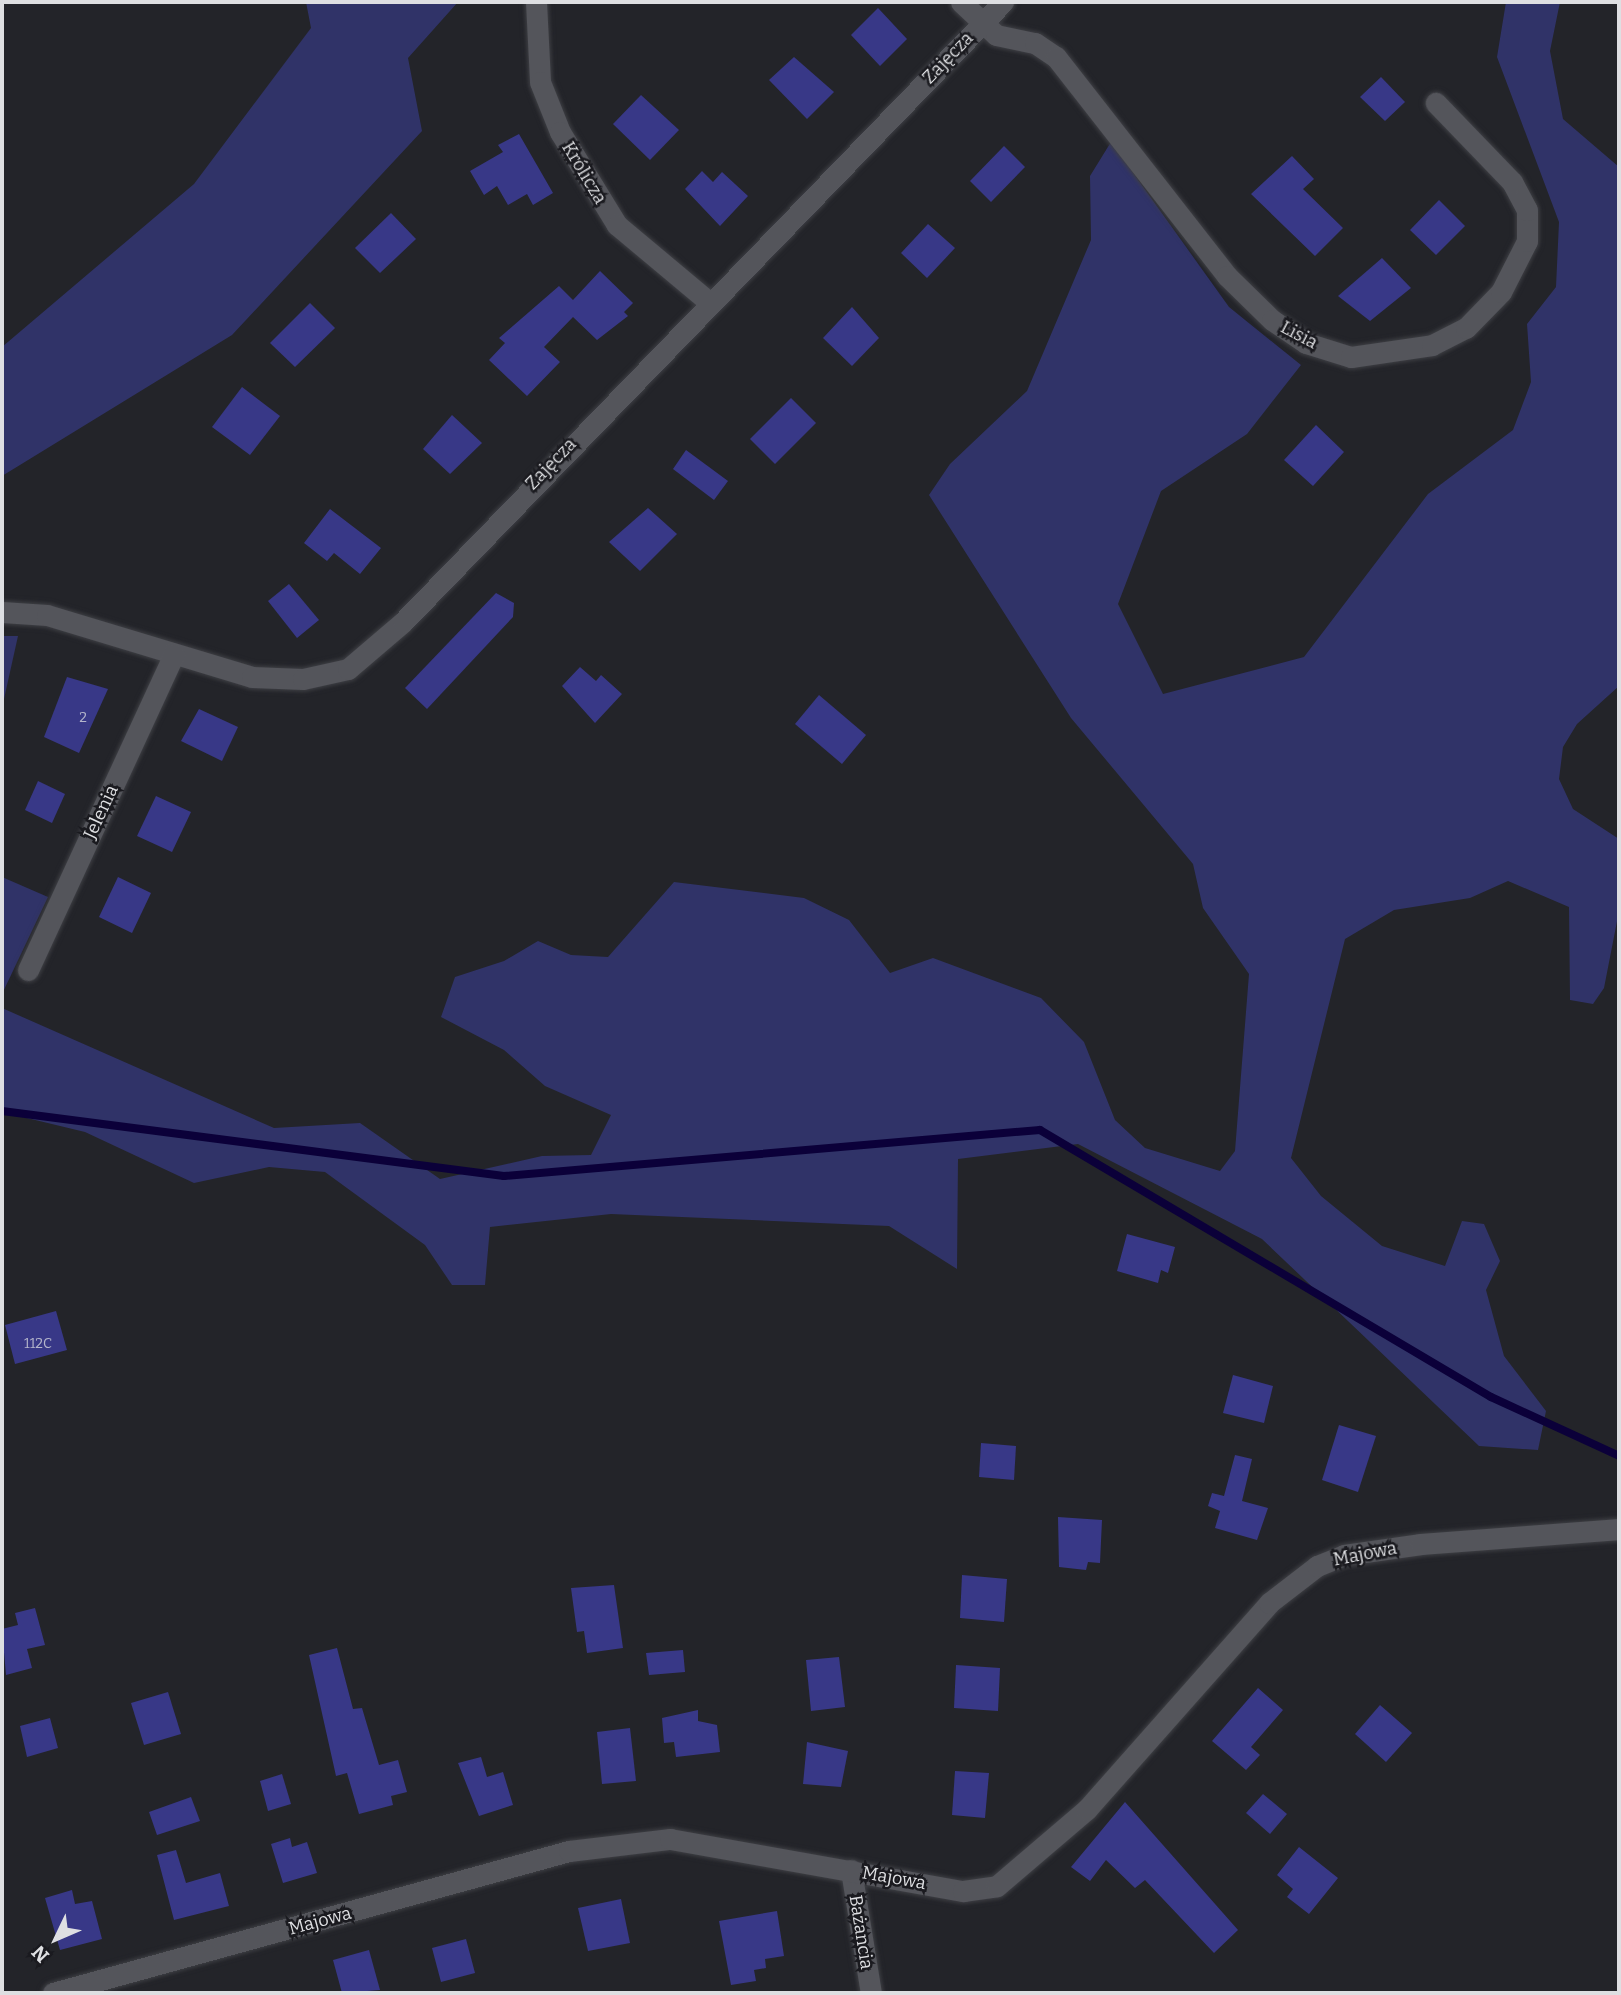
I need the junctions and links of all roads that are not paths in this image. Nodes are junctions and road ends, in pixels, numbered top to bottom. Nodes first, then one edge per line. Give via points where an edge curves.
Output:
1 (536, 2) edge
2 (961, 2) edge
3 (1003, 2) edge
4 (983, 23) junction
5 (1436, 103) dead end
6 (709, 302) junction
7 (2, 612) edge
8 (174, 654) junction
9 (28, 971) dead end
10 (1619, 1529) edge
11 (851, 1870) junction
12 (53, 1993) edge
13 (871, 1993) edge

1 - 6 street, Królicza via 540,82 560,132 617,225
2 - 4 street
3 - 4 street, Zajęcza
4 - 5 street, Lisia via 996,35 1035,43 1056,57 1219,266 1272,320 1306,343 1351,356 1432,345 1466,328 1501,292 1527,241 1527,210 1511,182
4 - 6 street, Zajęcza
6 - 8 street, Zajęcza via 403,622 348,669 282,680
7 - 8 street, Zajęcza via 47,615
8 - 9 street, Jelenia
10 - 11 street, Majowa via 1420,1544 1343,1555 1317,1566 1269,1603 1087,1809 997,1886 963,1891
11 - 12 street, Majowa via 670,1839 569,1851
11 - 13 street, Bażancia

